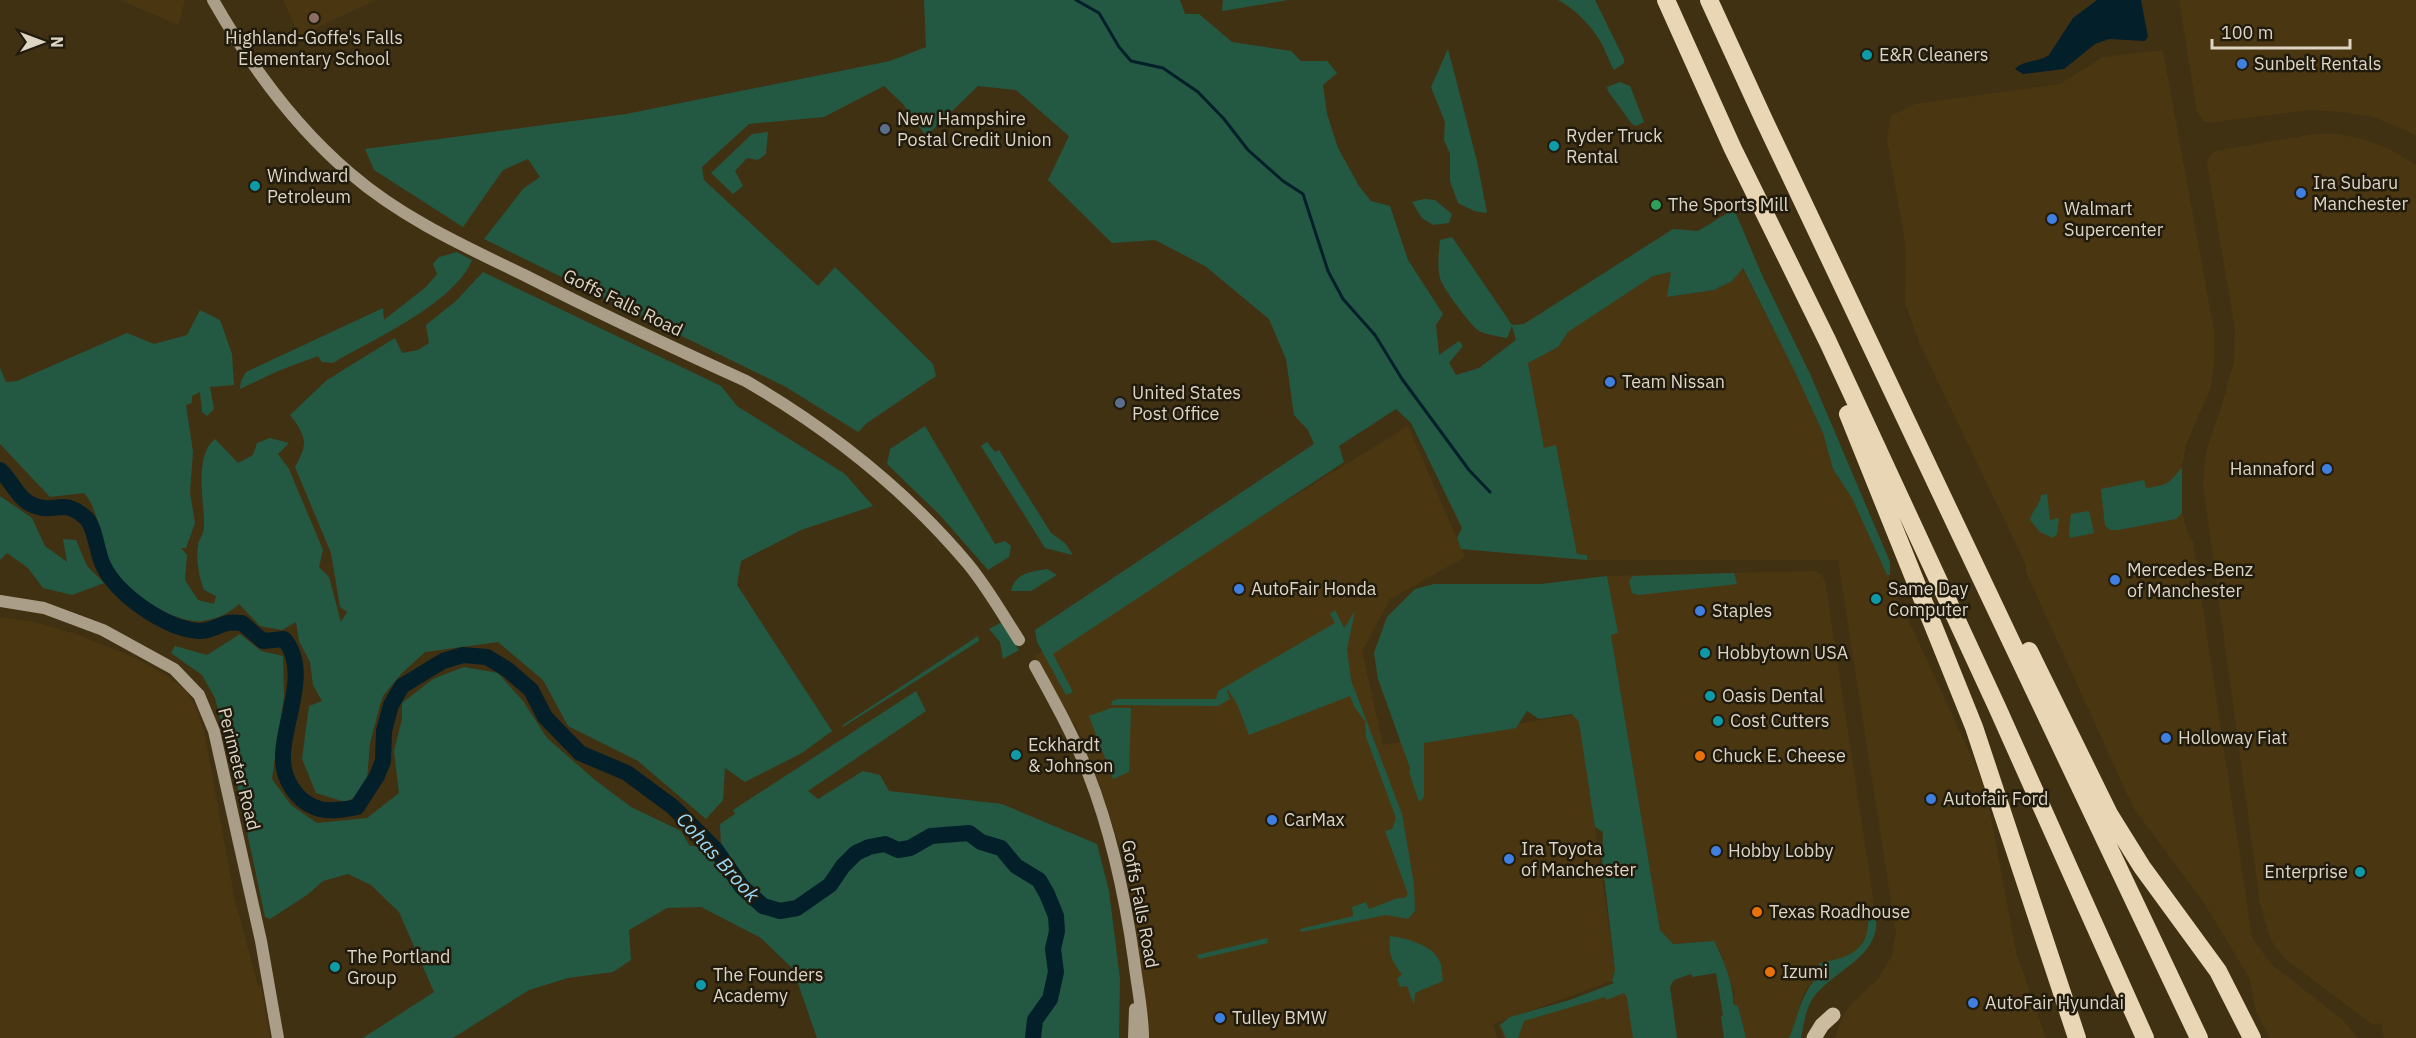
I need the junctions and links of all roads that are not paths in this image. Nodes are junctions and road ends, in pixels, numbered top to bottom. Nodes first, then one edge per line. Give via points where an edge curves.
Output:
1 (213, 0) edge
2 (1666, 0) edge
3 (1709, 0) edge
4 (1776, 237) junction
5 (1901, 409) junction
6 (0, 601) edge
7 (1019, 640) dead end
8 (1035, 666) dead end
9 (2036, 910) junction
10 (1137, 984) junction
11 (1833, 1015) dead end
12 (278, 1038) edge
13 (1134, 1038) edge
14 (1143, 1038) edge
15 (1814, 1038) edge
16 (2077, 1038) edge
17 (2089, 1038) edge
18 (2145, 1038) edge
19 (2199, 1038) edge
20 (2252, 1038) edge

1 - 7 street, Goffs Falls Road via 245,54 292,117 351,174 388,202 445,236 746,381 841,442 930,521 970,566
2 - 4 highway
3 - 5 highway
4 - 9 highway via 1798,302 1872,471 1970,716
4 - 18 highway via 1997,707
5 - 19 highway
5 - 20 highway via 1954,501 2109,814 2142,867 2218,971
6 - 12 street, Perimeter Road via 53,610 103,630 174,669 199,695 214,731 261,941
8 - 10 street, Goffs Falls Road via 1089,774 1106,825 1123,889
9 - 16 highway
9 - 17 highway
10 - 13 street, Goffs Falls Road
10 - 14 street, Goffs Falls Road
11 - 15 main road

